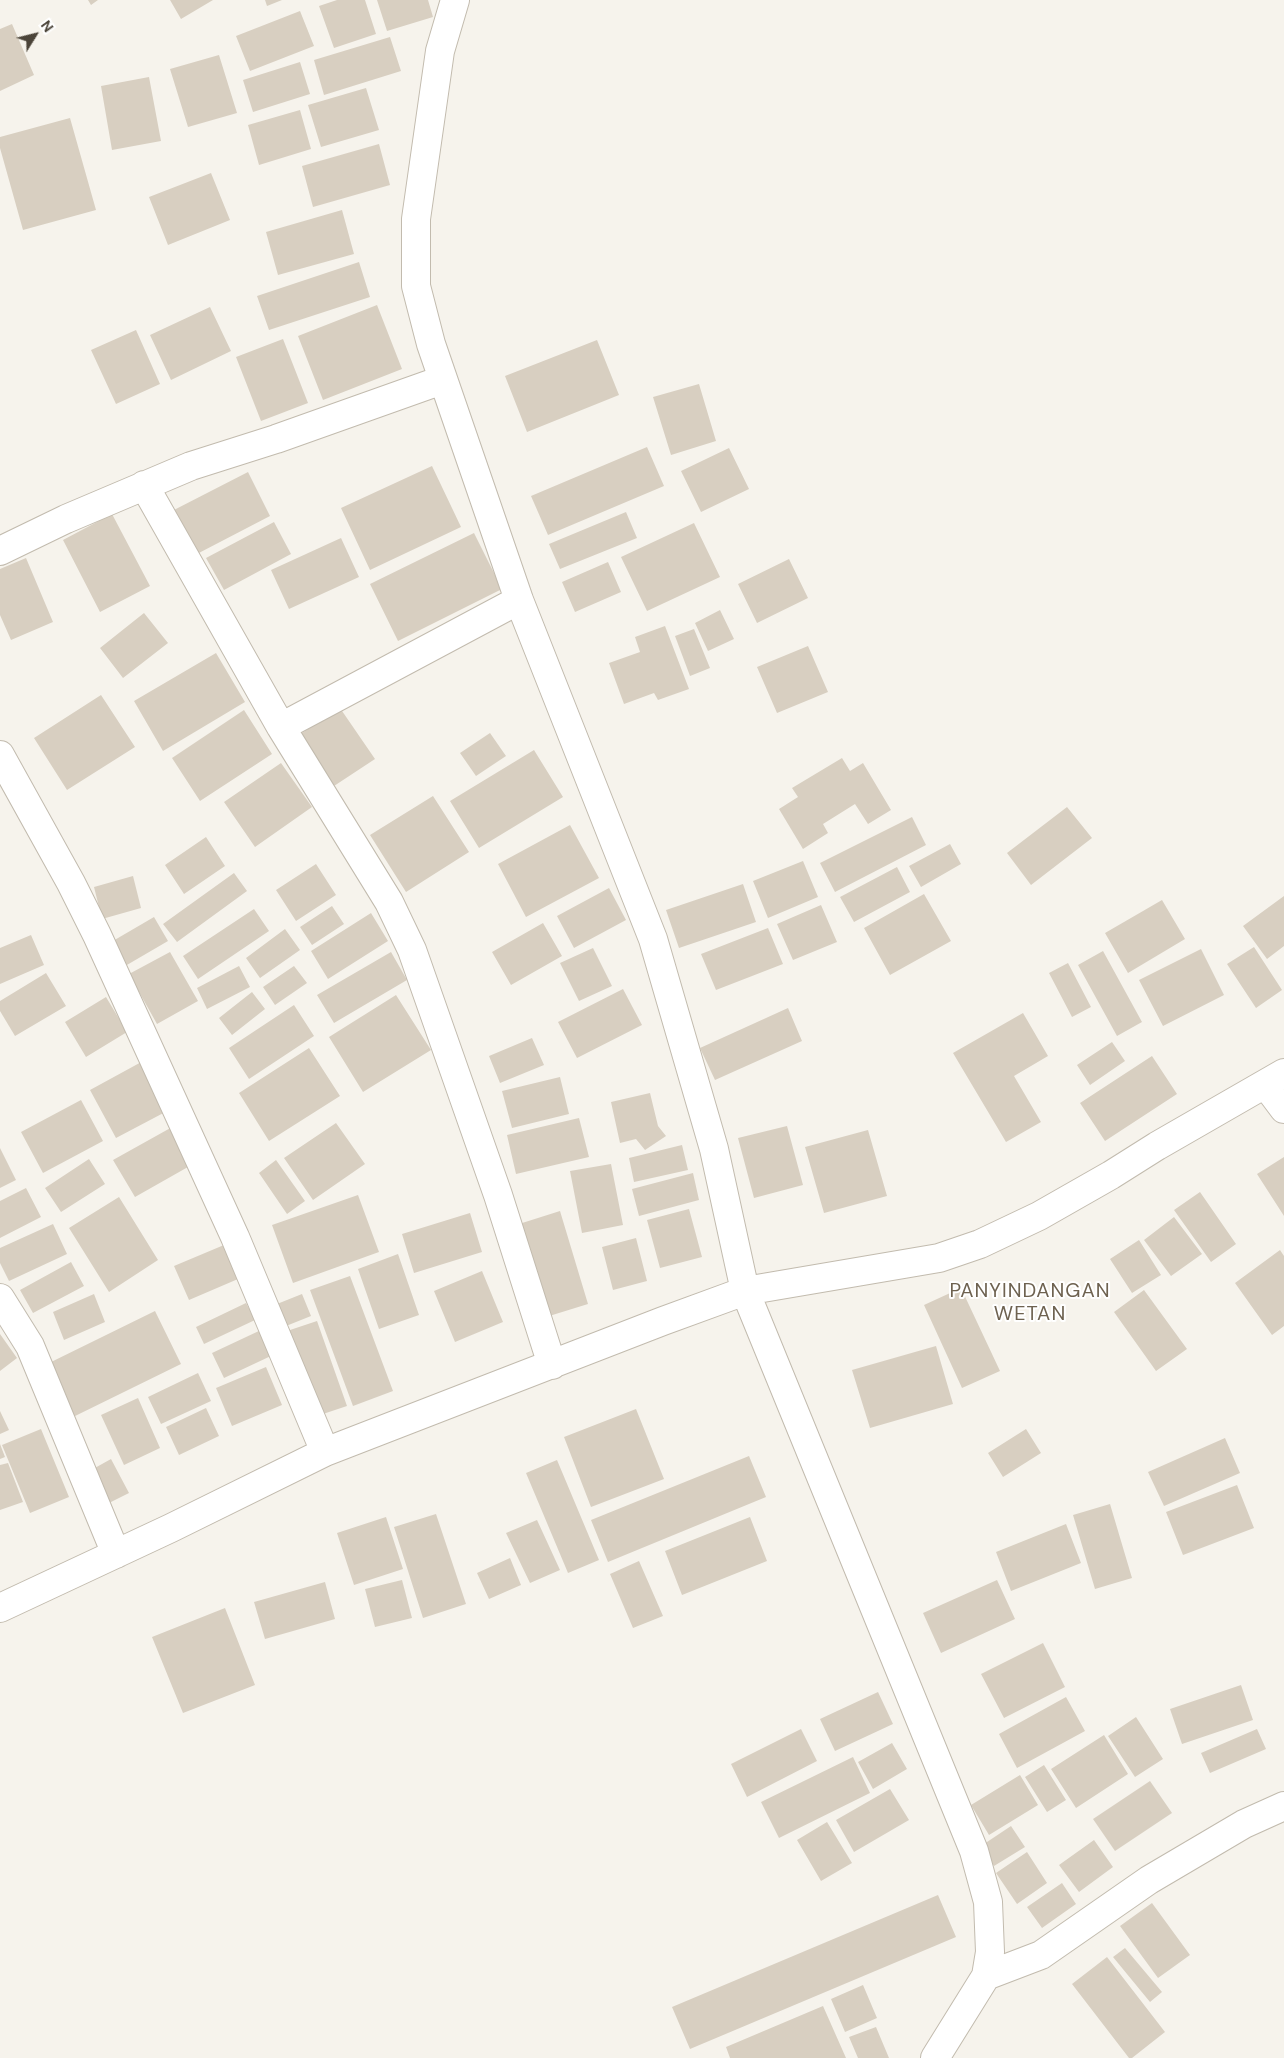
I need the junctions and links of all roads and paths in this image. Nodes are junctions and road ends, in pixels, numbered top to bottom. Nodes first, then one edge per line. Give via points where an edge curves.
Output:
1 (454, 0) edge
2 (442, 380) junction
3 (144, 485) junction
4 (0, 551) edge
5 (519, 600) junction
6 (281, 727) junction
7 (0, 755) edge
8 (1275, 1079) edge
9 (1284, 1109) edge
10 (746, 1291) junction
11 (0, 1298) edge
12 (552, 1365) junction
13 (325, 1452) junction
14 (116, 1554) junction
15 (0, 1608) edge
16 (1284, 1806) edge
17 (986, 1976) junction
18 (935, 2058) edge

1 - 2 street via 440,51 416,219 416,286
2 - 3 street
2 - 5 street
3 - 4 street
3 - 6 street
5 - 6 street
5 - 10 street via 654,939 714,1149
6 - 12 street via 389,902 412,950 498,1196
7 - 13 street via 97,935 235,1237
8 - 9 street
8 - 10 street via 1038,1216 980,1244 939,1258
10 - 12 street
10 - 17 street via 974,1851 988,1902 990,1952
11 - 14 street via 30,1346
12 - 13 street
13 - 14 street
14 - 15 street
16 - 17 street via 1244,1824 1149,1880 1041,1955
17 - 18 street

